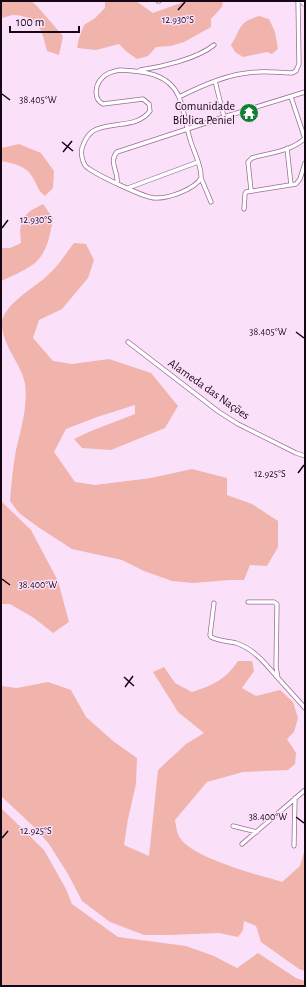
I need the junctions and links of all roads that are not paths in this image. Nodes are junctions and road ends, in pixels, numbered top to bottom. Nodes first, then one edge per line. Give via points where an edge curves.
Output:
1 (298, 1) edge
2 (302, 1) edge
3 (305, 4) edge
4 (214, 46) dead end
5 (137, 71) junction
6 (215, 81) junction
7 (305, 92) edge
8 (179, 97) junction
9 (291, 97) junction
10 (224, 117) junction
11 (187, 130) junction
12 (305, 139) edge
13 (287, 148) junction
14 (198, 162) junction
15 (305, 163) edge
16 (201, 178) junction
17 (117, 183) junction
18 (291, 185) junction
19 (127, 188) junction
20 (251, 190) junction
21 (211, 202) dead end
22 (244, 209) dead end
23 (128, 342) dead end
24 (305, 456) edge
25 (248, 602) dead end
26 (214, 603) dead end
27 (278, 678) junction
28 (305, 708) edge
29 (305, 790) edge
30 (295, 798) junction
31 (233, 826) dead end
32 (257, 832) junction
33 (242, 844) dead end
34 (294, 846) dead end

1 - 6 street via 296,71 246,73
2 - 3 main road
4 - 5 street via 201,54 164,66
5 - 8 street via 161,77
5 - 17 street via 120,70 102,77 96,87 97,98 103,104 143,99 149,104 150,111 142,118 128,123 94,130 83,146 83,161 87,168
6 - 8 street
6 - 10 street
7 - 9 street
8 - 11 street
9 - 10 street
9 - 12 street
10 - 11 street
11 - 14 street
11 - 17 street via 117,152 113,160
12 - 13 street
13 - 18 street
13 - 20 street via 252,158 248,162
14 - 16 street
14 - 19 street
15 - 18 street via 300,179
16 - 19 street via 196,185 160,198 145,196
16 - 21 street
17 - 19 street
18 - 20 street
20 - 22 street via 245,192
23 - 24 street, Alameda das Nações via 238,424
25 - 27 street via 277,604
26 - 27 street via 211,637 248,648 260,657
27 - 28 street
29 - 30 street
30 - 32 street
30 - 34 street
31 - 32 street
32 - 33 street

